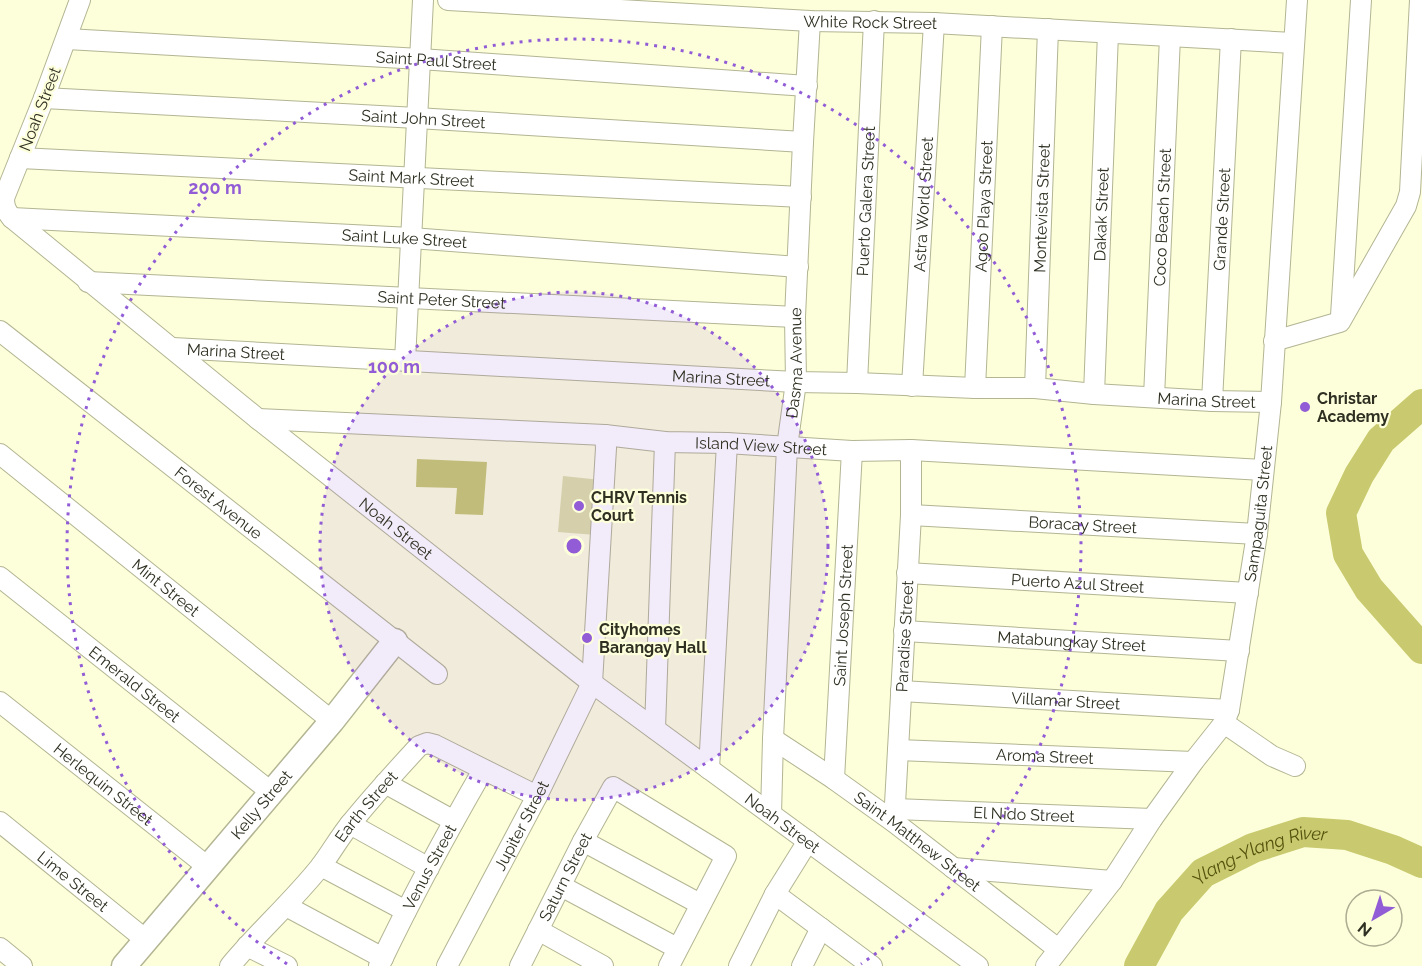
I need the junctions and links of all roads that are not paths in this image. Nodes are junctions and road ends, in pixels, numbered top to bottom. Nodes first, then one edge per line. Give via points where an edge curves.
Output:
1 (80, 0) edge
2 (423, 0) edge
3 (448, 0) edge
4 (1297, 0) edge
5 (1361, 0) edge
6 (1420, 0) edge
7 (649, 6) edge
8 (810, 21) junction
9 (874, 21) junction
10 (934, 23) junction
11 (992, 26) junction
12 (1048, 29) junction
13 (1108, 33) junction
14 (1170, 37) junction
15 (67, 39) junction
16 (1231, 39) junction
17 (1293, 44) junction
18 (420, 59) junction
19 (807, 86) junction
20 (44, 98) junction
21 (417, 118) junction
22 (802, 142) junction
23 (21, 158) junction
24 (414, 177) junction
25 (801, 197) junction
26 (12, 218) junction
27 (411, 238) junction
28 (798, 267) junction
29 (88, 282) junction
30 (408, 298) junction
31 (795, 317) junction
32 (1340, 322) junction
33 (0, 331) edge
34 (1274, 341) junction
35 (173, 348) junction
36 (405, 361) junction
37 (796, 382) junction
38 (857, 383) junction
39 (912, 386) junction
40 (975, 388) junction
41 (1035, 388) junction
42 (1094, 394) junction
43 (1154, 397) junction
44 (1212, 401) junction
45 (1271, 402) junction
46 (258, 419) junction
47 (605, 435) junction
48 (665, 442) junction
49 (727, 443) junction
50 (787, 447) junction
51 (911, 450) junction
52 (852, 451) junction
53 (0, 454) edge
54 (1263, 470) junction
55 (911, 515) junction
56 (1257, 534) junction
57 (908, 573) junction
58 (0, 576) edge
59 (1248, 593) junction
60 (904, 631) junction
61 (395, 641) junction
62 (1239, 651) junction
63 (437, 674) dead end
64 (592, 683) junction
65 (901, 691) junction
66 (0, 702) edge
67 (1227, 716) junction
68 (332, 721) junction
69 (655, 729) junction
70 (773, 739) junction
71 (898, 750) junction
72 (1192, 762) junction
73 (1295, 766) dead end
74 (709, 769) junction
75 (483, 770) junction
76 (834, 779) junction
77 (385, 783) junction
78 (271, 792) junction
79 (537, 796) junction
80 (771, 814) junction
81 (894, 816) junction
82 (1152, 819) junction
83 (454, 821) junction
84 (0, 822) edge
85 (350, 824) junction
86 (583, 841) junction
87 (808, 841) junction
88 (321, 866) junction
89 (208, 867) junction
90 (429, 868) junction
91 (953, 868) junction
92 (1112, 881) junction
93 (561, 886) junction
94 (775, 894) junction
95 (700, 904) junction
96 (286, 906) junction
97 (406, 911) junction
98 (821, 928) junction
99 (538, 930) junction
100 (146, 940) junction
101 (247, 946) junction
102 (0, 948) edge
103 (1058, 949) junction
104 (673, 957) edge
105 (381, 962) edge
106 (866, 964) edge
107 (22, 966) edge
108 (124, 966) edge
109 (230, 966) edge
110 (287, 966) edge
111 (447, 966) edge
112 (520, 966) edge
113 (603, 966) edge
114 (739, 966) edge
115 (802, 966) edge
116 (978, 966) edge
117 (1046, 966) edge

1 - 15 street, Noah Street
2 - 18 street
3 - 7 street, White Rock Street
4 - 17 street, Sampaguita Street
5 - 32 street
6 - 32 street via 1410,192 1406,206
7 - 8 street, White Rock Street
8 - 9 street, White Rock Street
8 - 19 street, Dasma Avenue
9 - 10 street, White Rock Street
9 - 38 street, Puerto Galera Street
10 - 11 street, White Rock Street
10 - 39 street, Astra World Street
11 - 12 street, White Rock Street
11 - 40 street, Agoo Playa Street
12 - 13 street, White Rock Street
12 - 41 street, Montevista Street
13 - 14 street, White Rock Street
13 - 42 street, Dakak Street
14 - 16 street, White Rock Street
14 - 43 street, Coco Beach Street
15 - 18 street, Saint Paul Street
15 - 20 street, Noah Street
16 - 17 street, White Rock Street
16 - 44 street, Grande Street
17 - 34 street, Sampaguita Street
18 - 19 street, Saint Paul Street
18 - 21 street
19 - 22 street, Dasma Avenue
20 - 21 street, Saint John Street
20 - 23 street, Noah Street
21 - 22 street, Saint John Street
21 - 24 street
22 - 25 street, Dasma Avenue
23 - 24 street, Saint Mark Street
23 - 26 street, Noah Street via 4,198
24 - 25 street, Saint Mark Street
24 - 27 street
25 - 28 street, Dasma Avenue
26 - 27 street, Saint Luke Street
26 - 29 street, Noah Street
27 - 28 street, Saint Luke Street
27 - 30 street
28 - 31 street, Dasma Avenue
29 - 30 street, Saint Peter Street
29 - 35 street, Noah Street
30 - 31 street, Saint Peter Street
30 - 36 street
31 - 37 street, Dasma Avenue
32 - 34 street
33 - 61 street, Forest Avenue
34 - 45 street, Sampaguita Street
35 - 36 street, Marina Street
35 - 46 street, Noah Street
36 - 37 street, Marina Street
37 - 38 street, Marina Street
37 - 50 street, Dasma Avenue
38 - 39 street, Marina Street
39 - 40 street, Marina Street
40 - 41 street, Marina Street
41 - 42 street, Marina Street
42 - 43 street, Marina Street
43 - 44 street, Marina Street
44 - 45 street, Marina Street
45 - 54 street, Sampaguita Street
46 - 47 street, Island View Street
46 - 64 street, Noah Street
47 - 48 street, Island View Street
47 - 64 street
48 - 49 street, Island View Street
48 - 69 street
49 - 50 street, Island View Street
49 - 74 street
50 - 52 street, Island View Street
50 - 70 street, Dasma Avenue
51 - 52 street, Island View Street
51 - 54 street, Island View Street
51 - 55 street, Paradise Street
52 - 76 street, Saint Joseph Street
53 - 68 street, Mint Street
54 - 56 street, Sampaguita Street
55 - 56 street, Boracay Street
55 - 57 street, Paradise Street
56 - 59 street, Sampaguita Street
57 - 59 street, Puerto Azul Street
57 - 60 street, Paradise Street
58 - 78 street, Emerald Street
59 - 62 street, Sampaguita Street
60 - 62 street, Matabungkay Street
60 - 65 street, Paradise Street
61 - 63 street, Forest Avenue
61 - 68 street, Kelly Street
62 - 67 street, Sampaguita Street
64 - 69 street, Noah Street
64 - 79 street, Jupiter Street
65 - 67 street, Villamar Street
65 - 71 street, Paradise Street
66 - 89 street, Herlequin Street
67 - 72 street, Sampaguita Street
67 - 73 street via 1272,756
68 - 78 street, Kelly Street
69 - 74 street, Noah Street
70 - 76 street, Saint Matthew Street
70 - 80 street, Dasma Avenue
71 - 72 street, Aroma Street
71 - 81 street, Paradise Street
72 - 82 street, Sampaguita Street
74 - 80 street, Noah Street
75 - 77 street, Earth Street via 427,743 419,746
75 - 79 street, Earth Street
75 - 83 street, Venus Street
76 - 81 street, Saint Matthew Street
77 - 83 street
77 - 85 street, Earth Street
78 - 89 street, Kelly Street
79 - 111 street, Jupiter Street
80 - 87 street, Noah Street
81 - 82 street, El Nido Street
81 - 91 street, Saint Matthew Street
82 - 92 street, Sampaguita Street
83 - 90 street, Venus Street
84 - 100 street, Lime Street
85 - 88 street, Earth Street
85 - 90 street
86 - 93 street, Saturn Street
86 - 95 street
86 - 95 street, Saturn Street via 613,787 726,856
87 - 94 street
87 - 116 street, Noah Street
88 - 96 street, Earth Street
88 - 97 street
89 - 100 street, Kelly Street
90 - 97 street, Venus Street
91 - 92 street
91 - 103 street, Saint Matthew Street
92 - 103 street, Sampaguita Street
93 - 99 street, Saturn Street
93 - 104 street
94 - 98 street
94 - 114 street
95 - 104 street
96 - 101 street, Earth Street
96 - 105 street
97 - 105 street, Venus Street
98 - 106 street
98 - 115 street
99 - 112 street, Saturn Street
99 - 113 street
100 - 108 street, Kelly Street
101 - 109 street, Earth Street
101 - 110 street
102 - 107 street
103 - 117 street, Sampaguita Street

